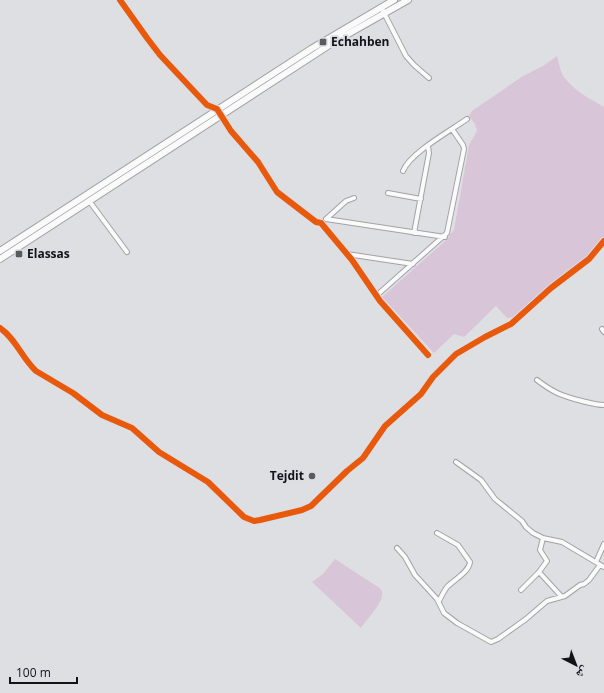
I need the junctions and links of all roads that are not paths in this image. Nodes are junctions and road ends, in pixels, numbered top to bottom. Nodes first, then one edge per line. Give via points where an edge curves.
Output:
1 (120, 0) edge
2 (394, 0) edge
3 (408, 0) edge
4 (383, 10) junction
5 (311, 49) junction
6 (314, 54) junction
7 (429, 78) dead end
8 (207, 105) junction
9 (228, 110) junction
10 (219, 112) junction
11 (206, 117) junction
12 (214, 119) junction
13 (467, 119) dead end
14 (225, 123) junction
15 (452, 129) junction
16 (428, 146) junction
17 (403, 171) dead end
18 (388, 193) dead end
19 (354, 198) dead end
20 (421, 199) junction
21 (90, 202) junction
22 (60, 217) junction
23 (326, 219) junction
24 (321, 223) junction
25 (414, 232) junction
26 (445, 237) junction
27 (604, 241) edge
28 (0, 251) edge
29 (128, 252) dead end
30 (347, 254) junction
31 (0, 259) edge
32 (413, 264) junction
33 (376, 296) junction
34 (0, 328) edge
35 (428, 355) dead end
36 (537, 380) dead end
37 (604, 405) edge
38 (456, 462) dead end
39 (436, 533) dead end
40 (543, 538) junction
41 (604, 544) edge
42 (397, 548) dead end
43 (600, 564) edge
44 (539, 572) junction
45 (521, 590) dead end
46 (561, 596) junction
47 (439, 601) junction

1 - 8 street via 160,55
2 - 4 main road
3 - 4 main road
4 - 5 main road
4 - 6 main road
4 - 7 street via 406,56
5 - 6 main road
5 - 10 main road
6 - 9 main road
8 - 10 street
8 - 11 street
9 - 10 main road
9 - 14 street
10 - 11 main road
10 - 12 main road
10 - 14 street
11 - 22 main road
12 - 14 street
12 - 21 main road
13 - 15 street
14 - 24 street via 258,162 277,192 316,222
15 - 16 street
15 - 26 street via 464,149
16 - 17 street via 406,164
16 - 20 street
18 - 20 street
19 - 23 street via 346,201
20 - 25 street
21 - 22 main road
21 - 29 street
22 - 28 main road
22 - 31 main road
23 - 24 street
23 - 25 street
24 - 30 street
25 - 26 street
26 - 32 street
27 - 34 street via 589,259 551,288 511,324 456,354 416,399 385,426 363,458 311,506 260,520 244,517 208,482 160,452 132,428 102,415 73,393 36,371 11,337
30 - 32 street
30 - 33 street
32 - 33 street
33 - 35 street
36 - 37 street via 563,397
38 - 40 street via 481,480 495,499 526,527
39 - 47 street via 458,545 470,562 466,570 445,589
40 - 43 street via 562,542
40 - 44 street via 540,550 547,561
41 - 43 street
42 - 47 street via 415,575
43 - 46 street via 584,584
44 - 45 street
44 - 46 street
46 - 47 street via 547,601 526,619 491,642 449,618

